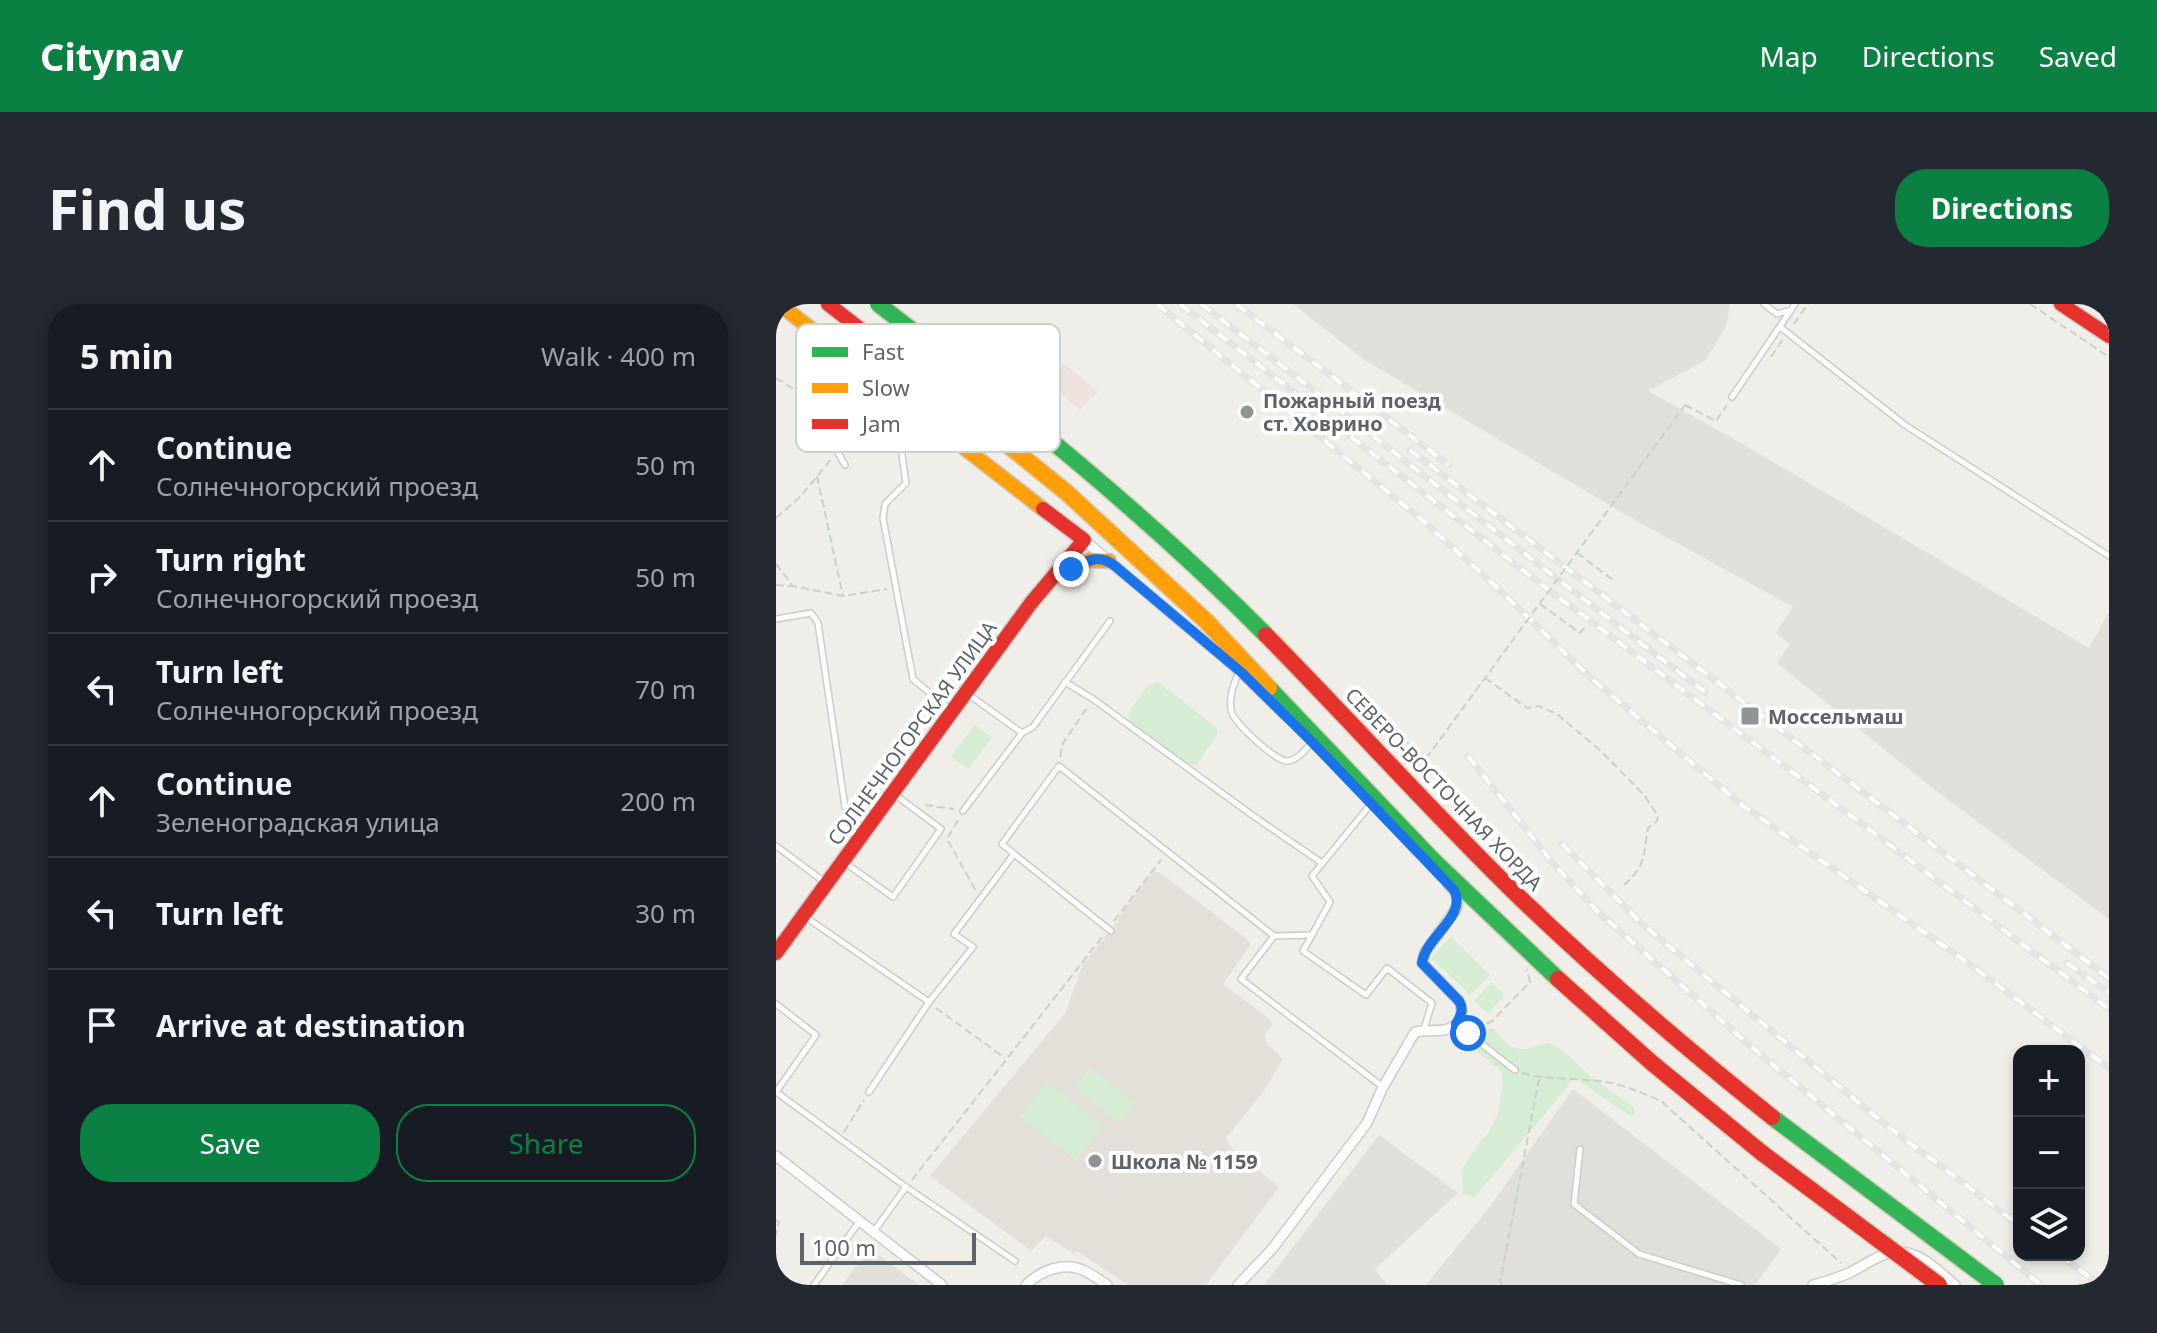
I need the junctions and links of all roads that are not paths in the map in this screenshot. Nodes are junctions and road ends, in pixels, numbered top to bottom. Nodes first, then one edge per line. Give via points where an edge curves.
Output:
1 (779, 304) edge
2 (828, 304) edge
3 (878, 304) edge
4 (1764, 304) edge
5 (2061, 304) edge
6 (1794, 307) edge
7 (805, 324) edge
8 (854, 324) edge
9 (903, 324) edge
10 (1780, 327) junction
11 (2109, 336) edge
12 (1732, 397) dead end
13 (1060, 448) edge
14 (838, 452) edge
15 (902, 452) edge
16 (970, 452) edge
17 (1016, 452) edge
18 (845, 465) dead end
19 (1084, 540) junction
20 (2109, 556) edge
21 (1109, 561) junction
22 (1050, 580) junction
23 (776, 619) edge
24 (1110, 621) dead end
25 (1241, 672) junction
26 (1065, 682) junction
27 (967, 693) junction
28 (953, 713) junction
29 (1022, 733) junction
30 (1312, 742) junction
31 (898, 798) junction
32 (1370, 802) junction
33 (963, 811) road end
34 (857, 842) junction
35 (776, 846) edge
36 (1014, 854) junction
37 (843, 862) junction
38 (1322, 863) junction
39 (827, 884) junction
40 (804, 915) junction
41 (1109, 930) road end
42 (1312, 935) junction
43 (1274, 936) junction
44 (776, 953) edge
45 (929, 1002) junction
46 (776, 1004) edge
47 (1456, 1024) junction
48 (1424, 1029) junction
49 (1518, 1071) road end
50 (1383, 1087) junction
51 (776, 1092) edge
52 (869, 1092) road end
53 (1580, 1149) dead end
54 (777, 1161) edge
55 (906, 1187) junction
56 (859, 1222) junction
57 (873, 1232) junction
58 (1015, 1261) dead end
59 (1827, 1284) edge
60 (814, 1285) edge
61 (942, 1285) edge
62 (1026, 1285) edge
63 (1107, 1285) edge
64 (1238, 1285) edge
65 (1741, 1285) edge
66 (1813, 1285) edge
67 (1939, 1285) edge
68 (1955, 1285) edge
69 (1996, 1285) edge

1 - 7 main road
2 - 8 main road, bridge
3 - 9 main road, СЕВЕРО-ВОСТОЧНАЯ ХОРДА, bridge
4 - 6 lane via 1777,314
5 - 11 main road
6 - 10 lane
10 - 12 lane
10 - 20 lane via 1905,425
13 - 69 main road, СЕВЕРО-ВОСТОЧНАЯ ХОРДА, bridge via 1208,578 1558,934 1785,1127
14 - 18 lane
15 - 28 lane via 906,483 885,504 883,518 913,679
16 - 19 main road
17 - 67 main road, bridge via 1206,621 1434,861 1555,976 1762,1153
19 - 21 street
19 - 22 main road, СОЛНЕЧНОГОРСКАЯ УЛИЦА
21 - 22 main road via 1090,560
21 - 25 street
22 - 27 main road, СОЛНЕЧНОГОРСКАЯ УЛИЦА
23 - 34 lane via 811,613 818,623 845,807
24 - 26 lane
25 - 30 street
25 - 30 lane via 1230,700 1240,724 1282,760 1291,761
26 - 29 lane via 1033,727
26 - 38 lane
27 - 28 main road, СОЛНЕЧНОГОРСКАЯ УЛИЦА
27 - 29 lane
28 - 31 main road, СОЛНЕЧНОГОРСКАЯ УЛИЦА
29 - 33 lane
30 - 32 street
31 - 34 main road, СОЛНЕЧНОГОРСКАЯ УЛИЦА
31 - 37 lane via 941,829 893,897
32 - 38 lane
32 - 47 street via 1457,897 1456,909 1422,963 1462,1006
34 - 37 main road, СОЛНЕЧНОГОРСКАЯ УЛИЦА
35 - 39 lane
36 - 41 lane
36 - 43 lane via 1002,844 1059,766
36 - 45 lane via 954,934 973,947
37 - 39 main road, СОЛНЕЧНОГОРСКАЯ УЛИЦА
38 - 42 lane via 1312,876 1330,902
39 - 40 main road, СОЛНЕЧНОГОРСКАЯ УЛИЦА
40 - 44 main road, СОЛНЕЧНОГОРСКАЯ УЛИЦА
40 - 45 lane
42 - 43 lane
42 - 48 lane via 1303,951 1366,995 1387,968 1432,1003
43 - 50 lane via 1241,979
45 - 52 lane
46 - 51 lane via 816,1035
47 - 48 street via 1444,1030
47 - 49 lane
48 - 50 street via 1415,1032
50 - 64 street via 1367,1123 1273,1248
51 - 55 lane
53 - 65 lane via 1574,1204 1639,1254
54 - 56 street
55 - 57 lane
55 - 58 lane
56 - 57 street
56 - 60 lane
57 - 61 street
59 - 66 street
59 - 68 street via 1886,1253 1901,1252 1917,1255
62 - 63 street via 1054,1267 1082,1269

